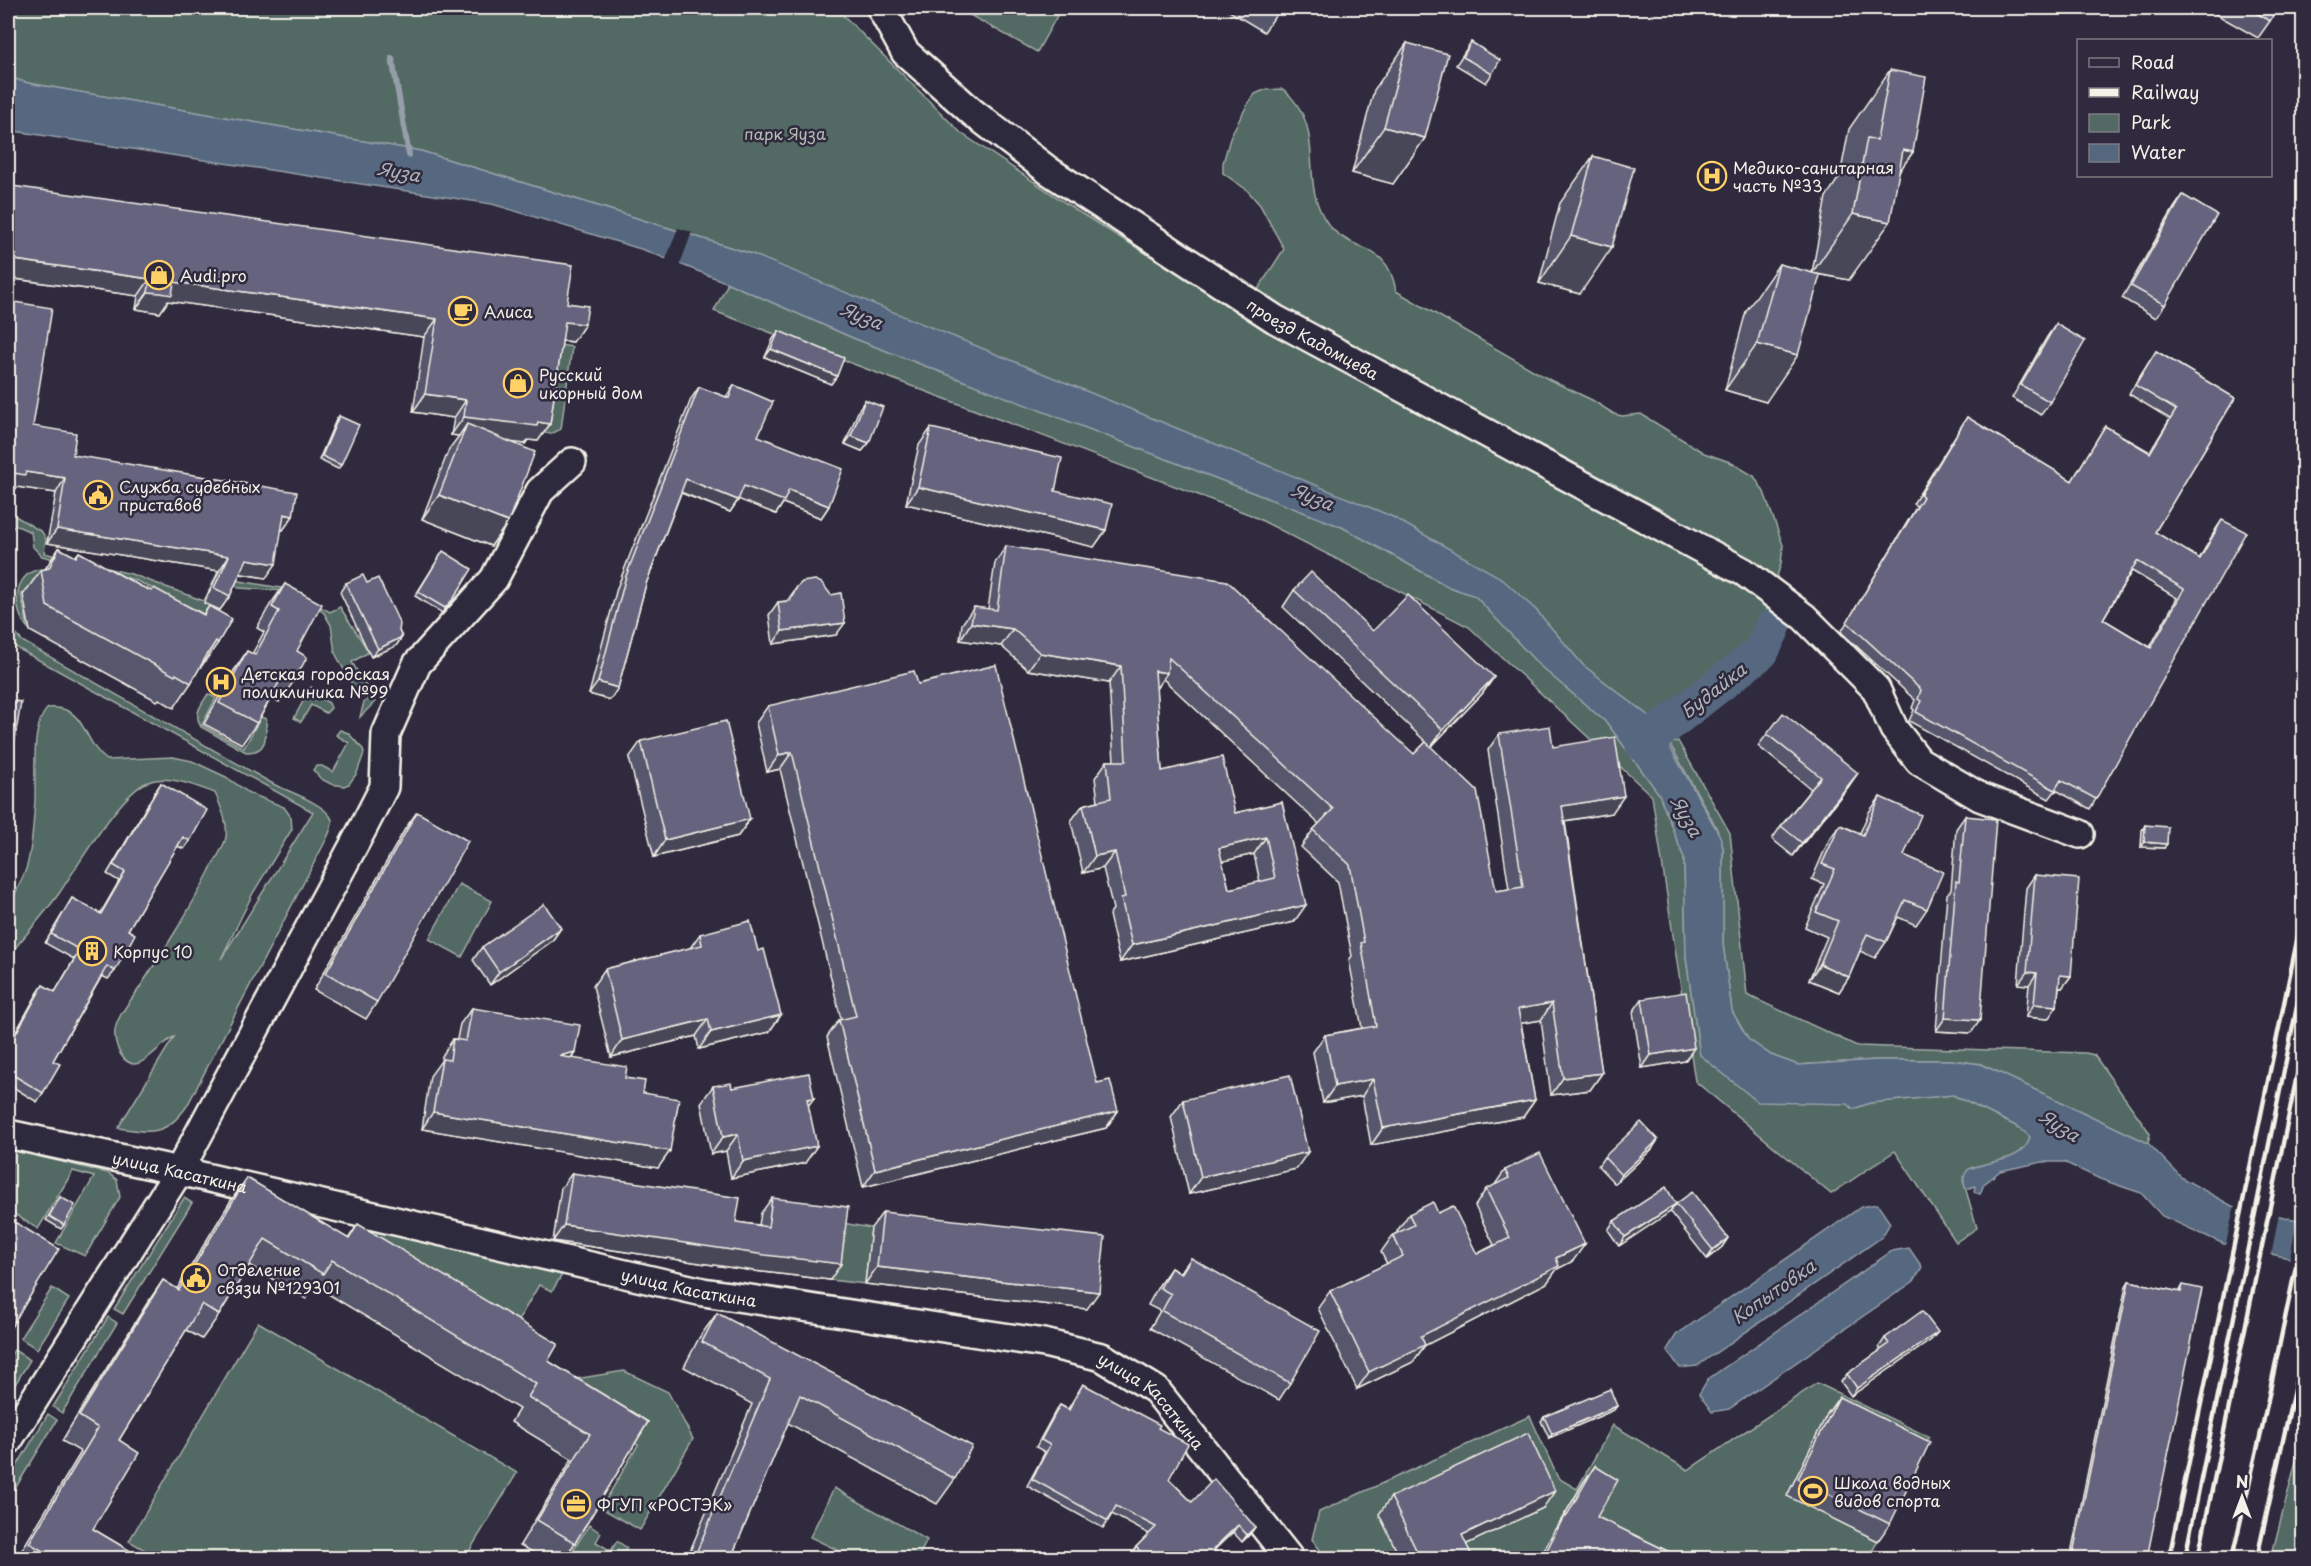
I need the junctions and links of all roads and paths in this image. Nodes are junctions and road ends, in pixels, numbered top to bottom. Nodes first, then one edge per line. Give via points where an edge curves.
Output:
1 (880, 8) edge
2 (572, 462) dead end
3 (2080, 834) dead end
4 (8, 1134) edge
5 (179, 1171) junction
6 (8, 1441) edge
7 (1289, 1558) edge

1 - 3 street, проезд Кадомцева via 905,52 972,112 1049,171 1275,319 1744,572 1794,609 1876,689 1894,729 1919,761 1980,797
2 - 5 street via 540,491 494,579 417,664 386,734 384,787
4 - 5 street, улица Касаткина
5 - 6 street
5 - 7 street, улица Касаткина via 703,1292 1044,1342 1102,1357 1156,1390

